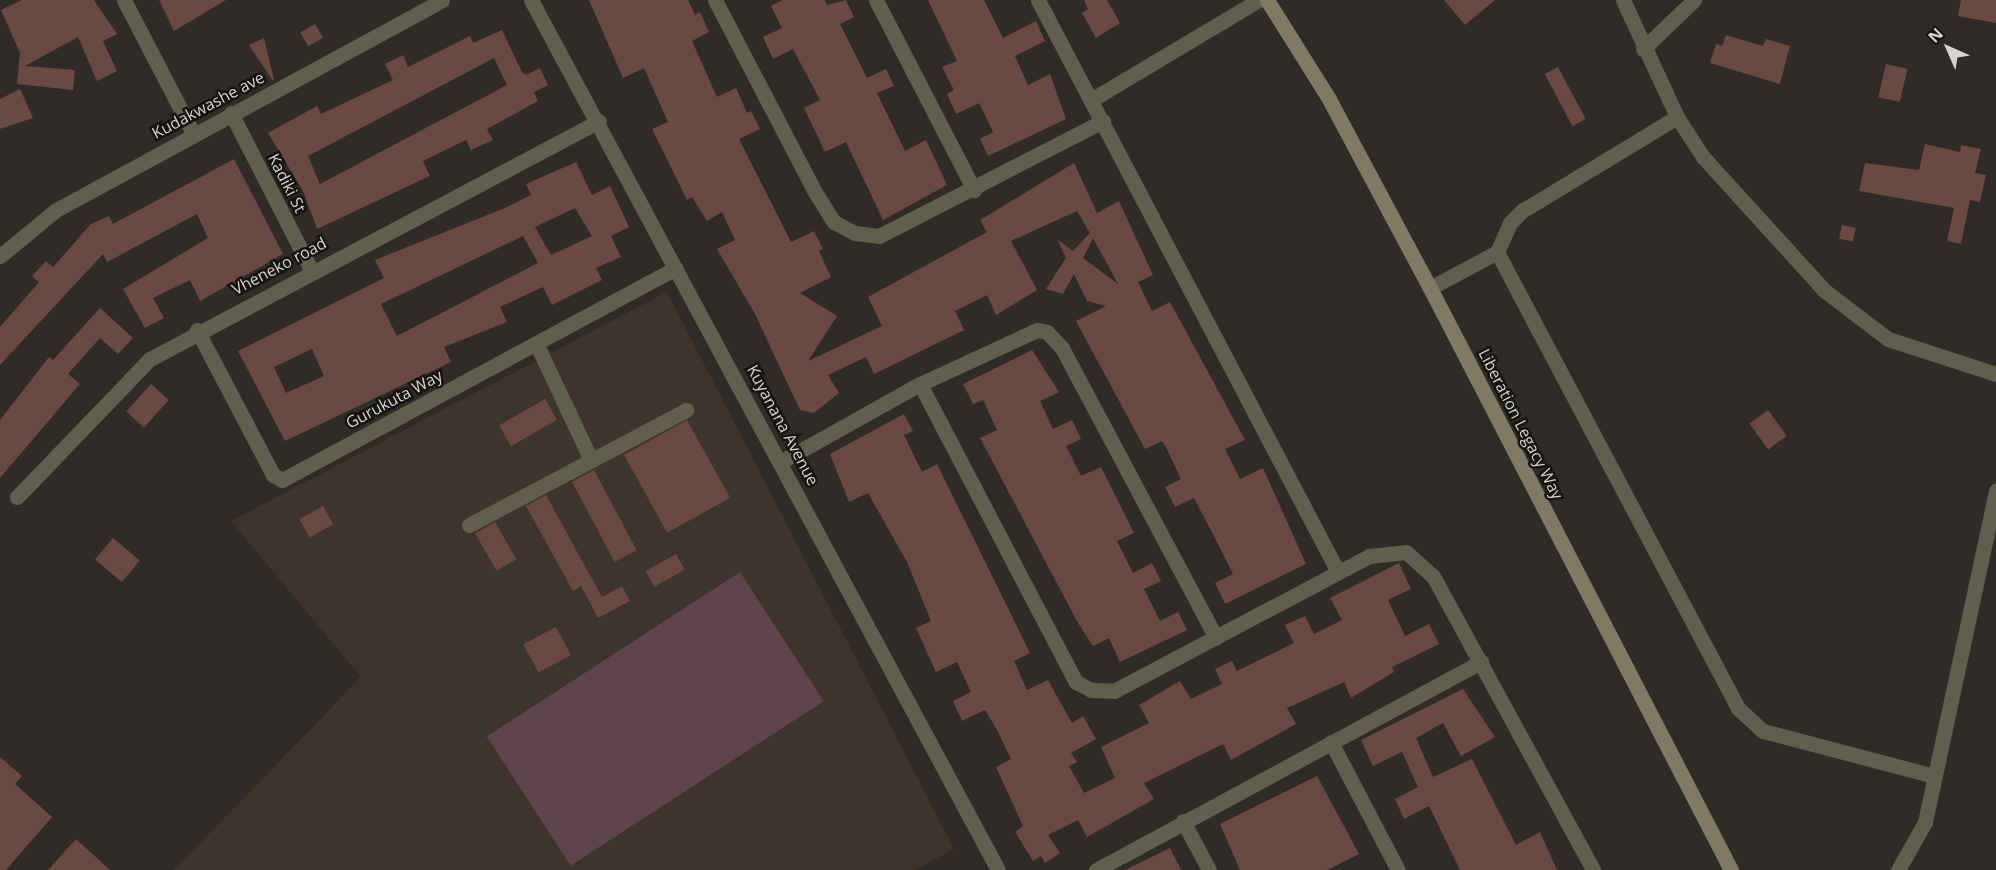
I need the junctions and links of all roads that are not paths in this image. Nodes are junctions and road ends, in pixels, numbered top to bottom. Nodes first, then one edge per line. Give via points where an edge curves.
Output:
1 (124, 0) edge
2 (442, 0) edge
3 (531, 0) edge
4 (715, 0) edge
5 (876, 0) edge
6 (1038, 0) edge
7 (1259, 0) edge
8 (1267, 0) edge
9 (1623, 0) edge
10 (1694, 0) edge
11 (1643, 49) junction
12 (1091, 100) junction
13 (231, 113) junction
14 (1677, 117) junction
15 (599, 121) junction
16 (1103, 122) junction
17 (193, 133) junction
18 (974, 190) junction
19 (1497, 252) junction
20 (0, 256) edge
21 (676, 268) junction
22 (311, 270) junction
23 (1430, 288) junction
24 (197, 330) junction
25 (537, 343) junction
26 (1996, 374) edge
27 (920, 384) junction
28 (686, 410) dead end
29 (591, 460) junction
30 (782, 461) junction
31 (1996, 490) edge
32 (16, 497) dead end
33 (469, 525) dead end
34 (1338, 572) junction
35 (1216, 639) junction
36 (1481, 662) junction
37 (1330, 742) junction
38 (1934, 777) junction
39 (1183, 821) junction
40 (998, 870) edge
41 (1096, 870) edge
42 (1209, 870) edge
43 (1398, 870) edge
44 (1593, 870) edge
45 (1731, 870) edge
46 (1898, 870) edge

1 - 17 street
2 - 13 street, Kudakwashe ave
3 - 15 street, Kuyanana Avenue
4 - 18 street via 834,222 855,233 879,236
5 - 18 street
6 - 12 street
7 - 12 street
8 - 23 main road, Liberation Legacy Way via 1329,99
9 - 11 street
10 - 11 street
11 - 14 street
12 - 16 street
13 - 17 street, Kudakwashe ave
13 - 22 street, Kadiki St
14 - 19 street via 1522,211 1510,223
14 - 26 street via 1727,186 1857,318 1925,354
15 - 21 street, Kuyanana Avenue
15 - 22 street, Vheneko road
16 - 18 street
16 - 34 street
17 - 20 street, Kudakwashe ave via 56,210
19 - 23 street
19 - 38 street via 1738,708 1763,731
21 - 25 street, Gurukuta Way
21 - 30 street, Kuyanana Avenue
22 - 24 street, Vheneko road
23 - 45 main road, Liberation Legacy Way
24 - 25 street, Gurukuta Way via 273,475 282,480
24 - 32 street, Vheneko road via 128,377
25 - 29 street
27 - 30 street
27 - 35 street via 1036,330 1055,337
27 - 35 street via 1076,682 1091,690 1114,691
28 - 29 street
29 - 33 street
30 - 40 street, Kuyanana Avenue
31 - 38 street
34 - 35 street
34 - 36 street via 1369,556 1406,552 1432,576
36 - 37 street
36 - 44 street
37 - 39 street
37 - 43 street
38 - 46 street via 1924,822
39 - 41 street
39 - 42 street

